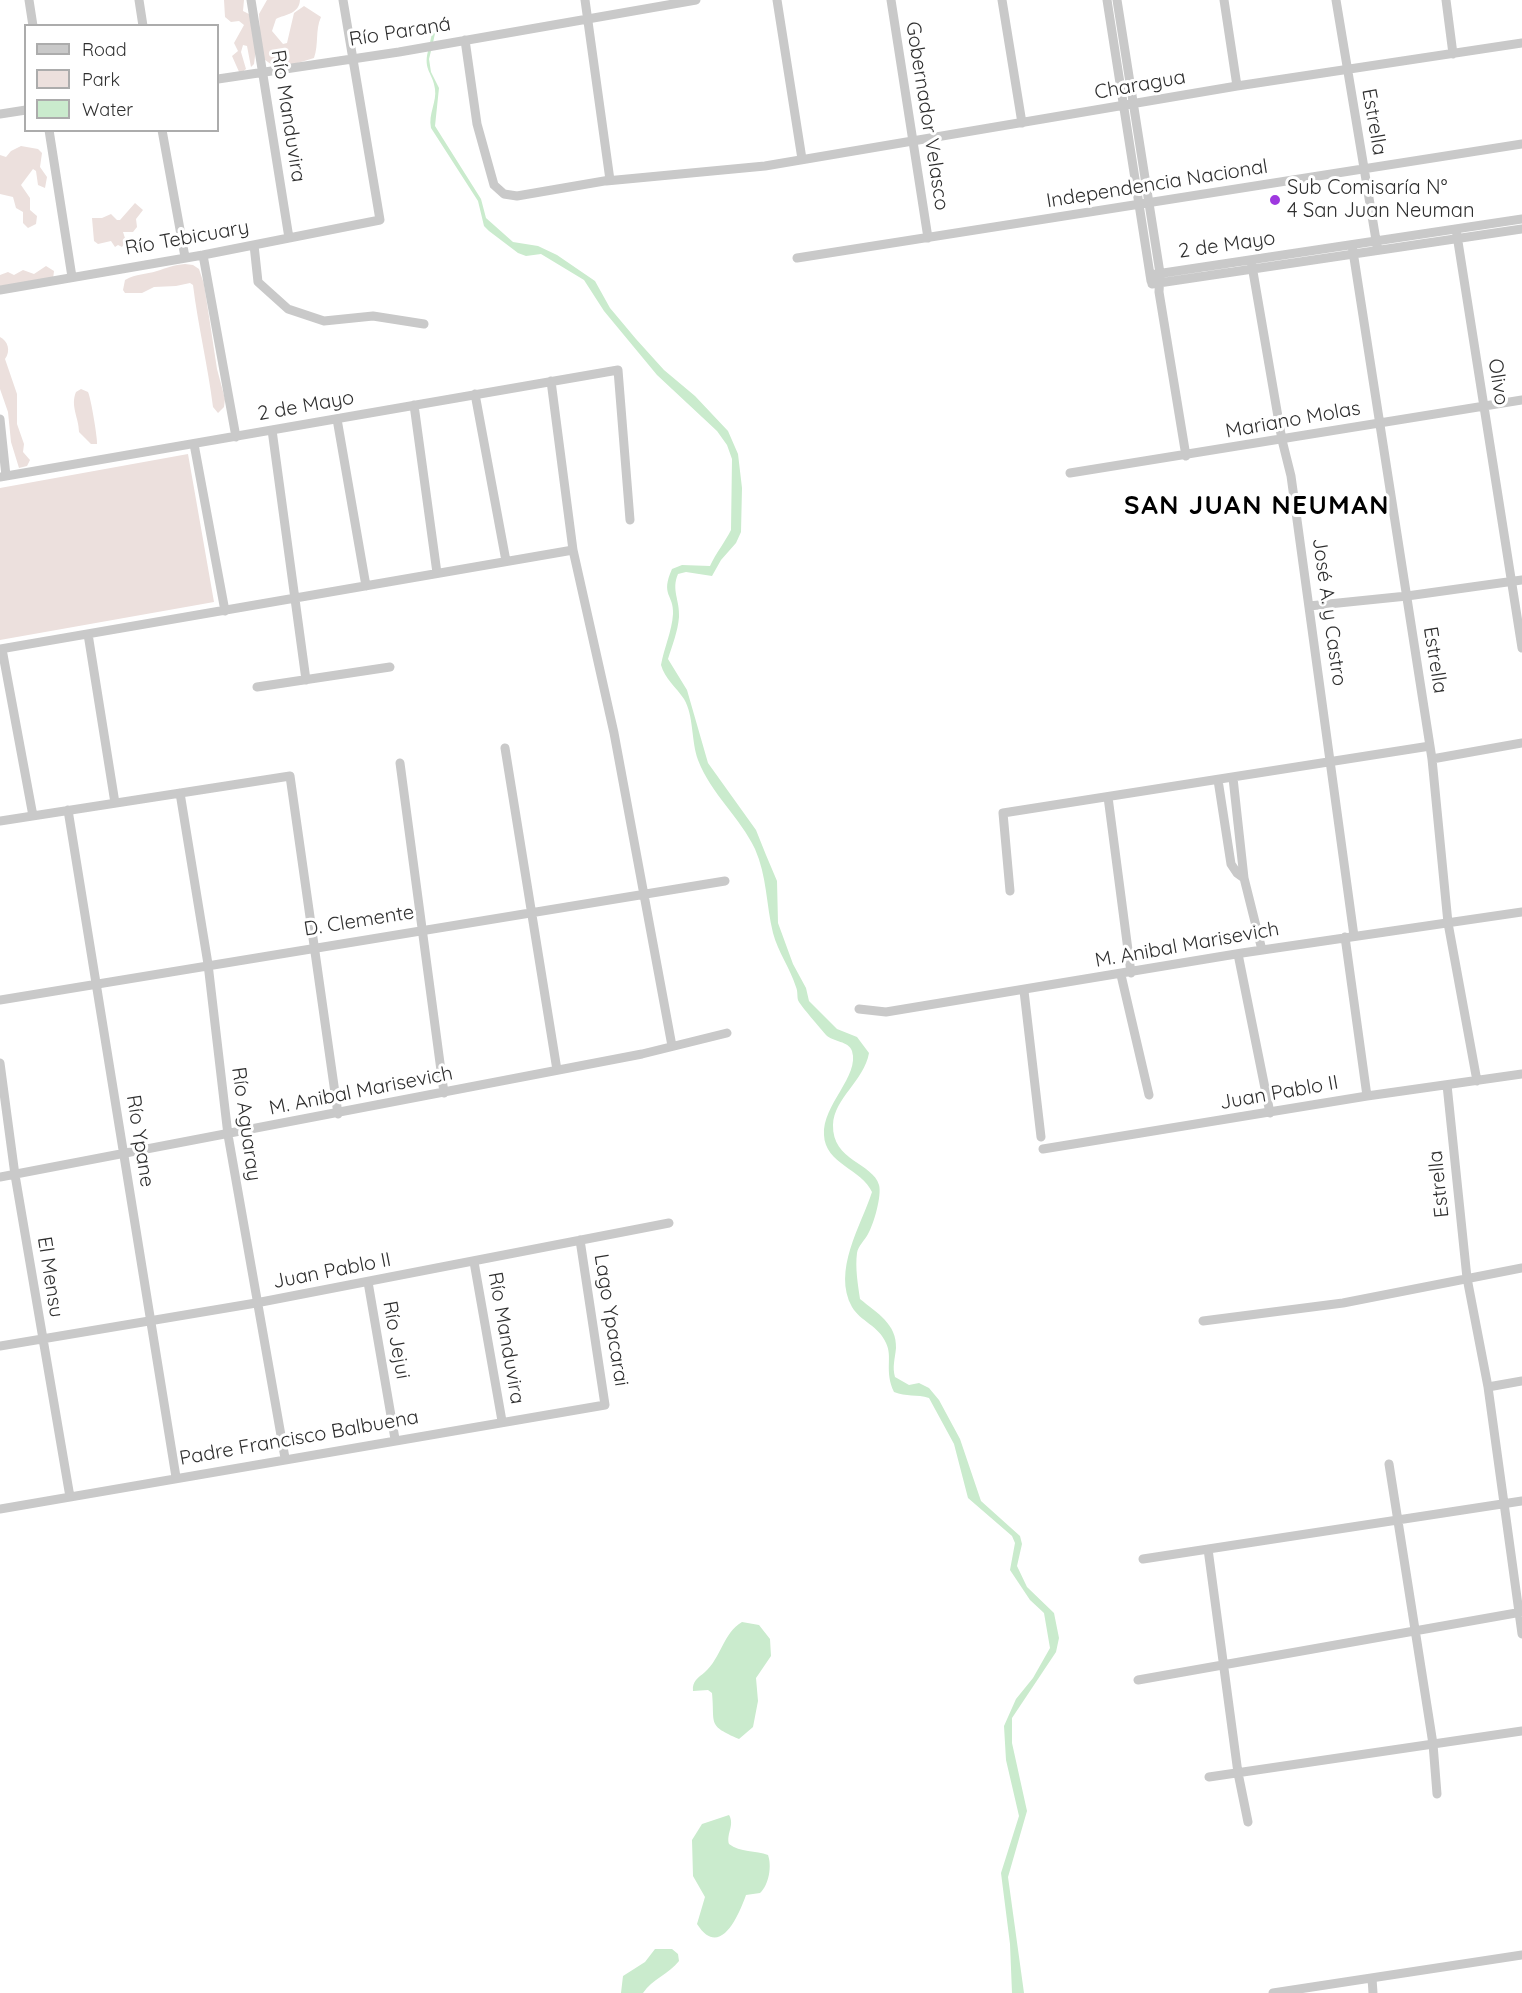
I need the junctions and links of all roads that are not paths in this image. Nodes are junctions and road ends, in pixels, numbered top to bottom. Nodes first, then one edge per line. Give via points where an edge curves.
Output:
1 (29, 0) edge
2 (139, 0) edge
3 (251, 0) edge
4 (343, 0) edge
5 (585, 0) edge
6 (696, 0) edge
7 (777, 0) edge
8 (891, 0) edge
9 (1002, 0) edge
10 (1107, 0) edge
11 (1117, 0) edge
12 (1224, 0) edge
13 (1336, 0) edge
14 (1446, 0) edge
15 (589, 19) junction
16 (33, 24) edge
17 (143, 24) edge
18 (465, 40) junction
19 (1522, 43) edge
20 (1453, 54) junction
21 (352, 58) junction
22 (1347, 71) junction
23 (263, 72) junction
24 (219, 79) edge
25 (1237, 86) junction
26 (1129, 105) junction
27 (24, 110) edge
28 (0, 114) edge
29 (1022, 123) junction
30 (49, 132) edge
31 (162, 132) edge
32 (912, 141) junction
33 (1522, 144) edge
34 (802, 159) junction
35 (1364, 168) junction
36 (606, 181) junction
37 (1144, 204) junction
38 (1522, 219) edge
39 (1522, 228) edge
40 (1457, 234) junction
41 (289, 238) junction
42 (928, 238) junction
43 (254, 245) junction
44 (1377, 246) junction
45 (1352, 249) junction
46 (203, 255) junction
47 (185, 257) junction
48 (796, 258) dead end
49 (1251, 264) junction
50 (72, 277) junction
51 (1156, 281) junction
52 (0, 290) edge
53 (424, 324) dead end
54 (550, 381) junction
55 (475, 394) junction
56 (1522, 400) edge
57 (414, 405) junction
58 (1484, 407) junction
59 (0, 419) edge
60 (337, 419) junction
61 (1378, 423) junction
62 (272, 430) junction
63 (236, 437) junction
64 (1282, 440) junction
65 (194, 444) junction
66 (1186, 456) junction
67 (1070, 473) dead end
68 (3, 477) edge
69 (630, 520) dead end
70 (573, 549) junction
71 (506, 561) junction
72 (437, 573) junction
73 (1522, 580) edge
74 (1511, 582) junction
75 (366, 586) junction
76 (1407, 596) junction
77 (294, 600) junction
78 (1309, 606) junction
79 (225, 611) junction
80 (88, 634) junction
81 (1522, 648) edge
82 (1, 649) edge
83 (390, 667) dead end
84 (306, 680) junction
85 (257, 687) dead end
86 (1522, 743) edge
87 (1430, 747) junction
88 (505, 748) dead end
89 (1432, 759) junction
90 (1332, 762) junction
91 (400, 763) dead end
92 (1233, 778) junction
93 (1218, 780) junction
94 (180, 793) junction
95 (1108, 797) junction
96 (115, 803) junction
97 (68, 810) junction
98 (33, 816) junction
99 (0, 820) edge
100 (1244, 878) junction
101 (725, 881) dead end
102 (1010, 891) dead end
103 (644, 894) junction
104 (532, 912) junction
105 (1522, 912) edge
106 (1448, 923) junction
107 (422, 930) junction
108 (1350, 936) junction
109 (315, 947) junction
110 (1262, 950) junction
111 (1238, 954) junction
112 (208, 964) junction
113 (1126, 974) junction
114 (98, 986) junction
115 (1024, 991) junction
116 (0, 1000) edge
117 (860, 1009) dead end
118 (727, 1033) dead end
119 (672, 1046) junction
120 (0, 1063) edge
121 (557, 1070) junction
122 (1522, 1074) edge
123 (1477, 1081) junction
124 (1447, 1085) junction
125 (444, 1093) junction
126 (1149, 1095) dead end
127 (1367, 1096) junction
128 (1270, 1113) junction
129 (338, 1114) junction
130 (228, 1135) junction
131 (1041, 1137) dead end
132 (1043, 1149) dead end
133 (123, 1155) junction
134 (15, 1175) junction
135 (0, 1177) edge
136 (669, 1223) dead end
137 (580, 1240) junction
138 (474, 1262) junction
139 (1522, 1268) edge
140 (1467, 1278) junction
141 (368, 1282) junction
142 (256, 1303) junction
143 (150, 1321) junction
144 (1203, 1321) dead end
145 (42, 1339) junction
146 (0, 1346) edge
147 (1522, 1382) edge
148 (1488, 1387) junction
149 (605, 1405) joint
150 (502, 1421) junction
151 (395, 1439) junction
152 (285, 1458) junction
153 (1389, 1464) dead end
154 (176, 1477) junction
155 (70, 1497) junction
156 (1522, 1501) edge
157 (1504, 1504) junction
158 (0, 1509) edge
159 (1398, 1521) junction
160 (1208, 1549) junction
161 (1143, 1559) dead end
162 (1521, 1613) edge
163 (1415, 1631) junction
164 (1522, 1634) edge
165 (1224, 1665) junction
166 (1138, 1680) dead end
167 (1522, 1731) edge
168 (1433, 1744) junction
169 (1238, 1773) junction
170 (1209, 1777) dead end
171 (1437, 1794) dead end
172 (1248, 1822) dead end
173 (1522, 1955) edge
174 (1372, 1978) junction
175 (1273, 1993) edge
176 (1373, 1993) edge

1 - 16 street
2 - 17 street
3 - 23 street, Río Manduvira
4 - 21 street
5 - 15 street
6 - 15 street, Río Paraná
7 - 34 street
8 - 32 street, Gobernador Velasco
9 - 29 street
10 - 26 street
11 - 26 street
12 - 25 street
13 - 22 street, Estrella
14 - 20 street
15 - 18 street, Río Paraná
15 - 36 street via 610,180
18 - 21 street, Río Paraná
18 - 36 street, Charagua via 477,124 494,185 504,194 517,196
19 - 20 street, Charagua
20 - 22 street, Charagua
21 - 23 street, Río Paraná
21 - 41 street, Río Tebicuary via 380,220
22 - 25 street, Charagua
22 - 35 street, Estrella
23 - 24 street, Río Paraná
23 - 41 street, Río Manduvira
25 - 26 street, Charagua
26 - 29 street, Charagua
26 - 37 street
27 - 28 street
29 - 32 street, Charagua
30 - 50 street
31 - 47 street
32 - 34 street, Charagua
32 - 42 street, Gobernador Velasco
33 - 35 street, Independencia Nacional
34 - 36 street, Charagua
35 - 37 street, Independencia Nacional
35 - 44 street, Estrella
37 - 42 street, Independencia Nacional
37 - 51 street
38 - 40 street, 2 de Mayo
39 - 40 street, 2 de Mayo
40 - 44 street, 2 de Mayo
40 - 58 street, Olivo
41 - 43 street, Río Tebicuary
42 - 48 street, Independencia Nacional
43 - 46 street, Río Tebicuary
43 - 53 street via 258,282 288,309 324,321 373,316
44 - 45 street, 2 de Mayo
45 - 49 street, 2 de Mayo
45 - 61 street, Estrella
46 - 47 street, Río Tebicuary
46 - 63 street
47 - 50 street, Río Tebicuary
49 - 51 street, 2 de Mayo
49 - 64 street, José A. y Castro
50 - 52 street, Río Tebicuary
51 - 66 street
54 - 55 street, 2 de Mayo
54 - 69 street, 2 de Mayo via 618,370
54 - 70 street
55 - 57 street, 2 de Mayo
55 - 71 street
56 - 58 street, Mariano Molas
57 - 60 street, 2 de Mayo
57 - 72 street
58 - 61 street, Mariano Molas
58 - 74 street, Olivo
59 - 68 street
60 - 62 street, 2 de Mayo
60 - 75 street
61 - 64 street, Mariano Molas
61 - 76 street, Estrella
62 - 63 street, 2 de Mayo
62 - 77 street
63 - 65 street, 2 de Mayo
64 - 66 street, Mariano Molas
64 - 78 street, José A. y Castro via 1292,476
65 - 68 street, 2 de Mayo
65 - 79 street
66 - 67 street, Mariano Molas
70 - 71 street
70 - 103 street via 614,733
71 - 72 street
72 - 75 street
73 - 74 street
74 - 76 street
74 - 81 street, Olivo
75 - 77 street
76 - 78 street
76 - 87 street, Estrella
77 - 79 street
77 - 84 street
78 - 90 street, José A. y Castro
79 - 80 street
80 - 82 street
80 - 96 street
82 - 98 street
83 - 84 street
84 - 85 street
86 - 89 street
87 - 89 street, Estrella
87 - 90 street
88 - 104 street
89 - 106 street, Estrella
90 - 92 street
90 - 108 street, José A. y Castro
91 - 107 street
92 - 93 street
92 - 100 street
93 - 95 street
93 - 100 street via 1231,864
94 - 96 street
94 - 109 street via 290,776
94 - 112 street, Río Aguaray
95 - 102 street via 1003,813
95 - 113 street
96 - 97 street
97 - 98 street
97 - 114 street, Río Ypane
98 - 99 street
100 - 110 street
101 - 103 street, D. Clemente
103 - 104 street, D. Clemente
103 - 119 street
104 - 107 street, D. Clemente
104 - 121 street
105 - 106 street, M. Anibal Marisevich
106 - 108 street, M. Anibal Marisevich
106 - 123 street, Estrella
107 - 109 street, D. Clemente
107 - 125 street
108 - 110 street, M. Anibal Marisevich
108 - 127 street, José A. y Castro
109 - 112 street, D. Clemente
109 - 129 street
110 - 111 street, M. Anibal Marisevich
111 - 113 street, M. Anibal Marisevich
111 - 128 street
112 - 114 street, D. Clemente
112 - 130 street, Río Aguaray
113 - 115 street, M. Anibal Marisevich
113 - 126 street
114 - 116 street, D. Clemente
114 - 133 street, Río Ypane
115 - 117 street, M. Anibal Marisevich via 886,1012
115 - 131 street
118 - 119 street, M. Anibal Marisevich
119 - 121 street, M. Anibal Marisevich
120 - 134 street, El Mensu
121 - 125 street, M. Anibal Marisevich
122 - 123 street, Juan Pablo II
123 - 124 street, Juan Pablo II
124 - 127 street, Juan Pablo II
124 - 140 street, Estrella
125 - 129 street, M. Anibal Marisevich
127 - 128 street, Juan Pablo II
128 - 132 street, Juan Pablo II
129 - 130 street, M. Anibal Marisevich
130 - 133 street, M. Anibal Marisevich
130 - 142 street, Río Aguaray
133 - 134 street, M. Anibal Marisevich
133 - 143 street, Río Ypane
134 - 135 street, M. Anibal Marisevich
134 - 145 street, El Mensu
136 - 137 street, Juan Pablo II
137 - 138 street, Juan Pablo II
137 - 149 street, Lago Ypacarai
138 - 141 street, Juan Pablo II
138 - 150 street, Río Manduvira
139 - 140 street
140 - 144 street via 1343,1303
140 - 148 street, Estrella
141 - 142 street, Juan Pablo II
141 - 151 street, Río Jejui
142 - 143 street, Juan Pablo II
142 - 152 street, Río Aguaray
143 - 145 street, Juan Pablo II
143 - 154 street, Río Ypane
145 - 146 street, Juan Pablo II
145 - 155 street, El Mensu
147 - 148 street
148 - 157 street, Estrella
149 - 150 street, Padre Francisco Balbuena
150 - 151 street, Padre Francisco Balbuena
151 - 152 street, Padre Francisco Balbuena
152 - 154 street, Padre Francisco Balbuena
153 - 159 street
154 - 155 street, Padre Francisco Balbuena
155 - 158 street, Padre Francisco Balbuena
156 - 157 street
157 - 159 street
157 - 162 street, Estrella
159 - 160 street
159 - 163 street
160 - 161 street
160 - 165 street
162 - 163 street
162 - 164 street, Estrella
163 - 165 street
163 - 168 street
165 - 166 street
165 - 169 street
167 - 168 street
168 - 169 street
168 - 171 street
169 - 170 street
169 - 172 street
173 - 174 street
174 - 175 street
174 - 176 street

